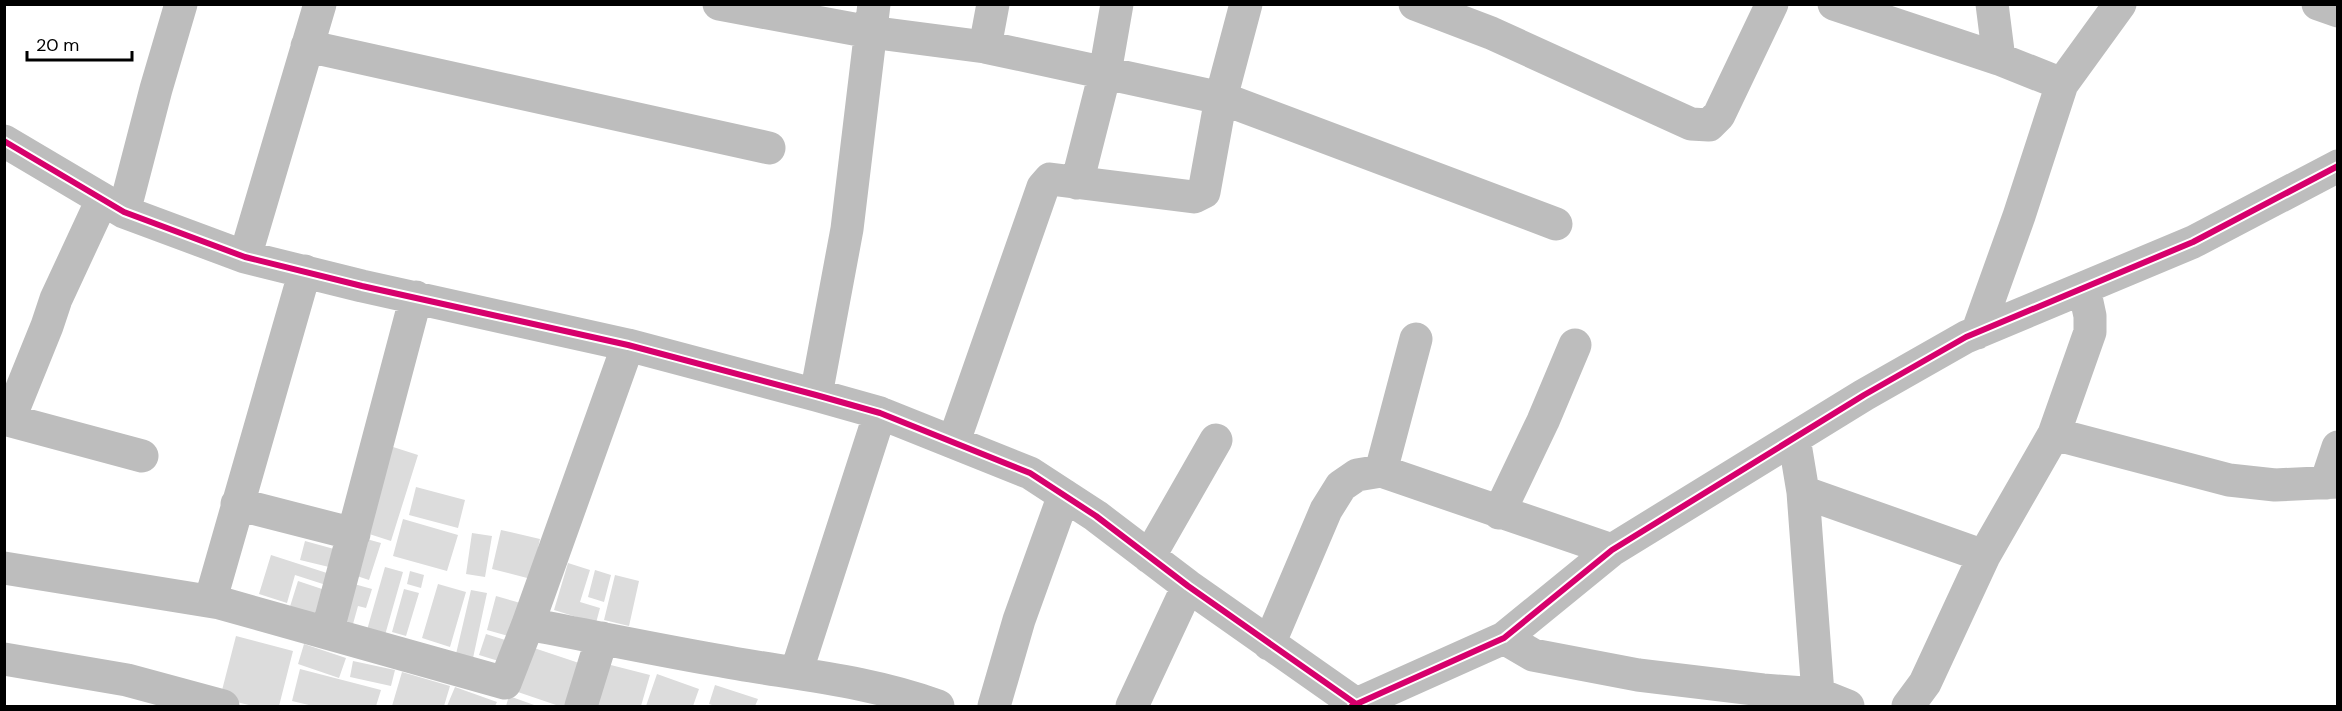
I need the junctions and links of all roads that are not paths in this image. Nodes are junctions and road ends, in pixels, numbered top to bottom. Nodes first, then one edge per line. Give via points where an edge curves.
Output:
1 (181, 4) edge
2 (320, 4) edge
3 (719, 4) edge
4 (993, 4) edge
5 (1118, 4) edge
6 (1246, 4) edge
7 (1415, 4) edge
8 (1772, 4) edge
9 (1834, 4) edge
10 (1992, 4) edge
11 (2120, 4) edge
12 (2318, 4) edge
13 (753, 8) edge
14 (2337, 11) edge
15 (872, 18) edge
16 (307, 46) junction
17 (985, 47) junction
18 (1999, 59) junction
19 (1106, 73) junction
20 (2062, 84) junction
21 (1221, 98) junction
22 (4, 141) edge
23 (769, 147) dead end
24 (2333, 178) edge
25 (1077, 183) junction
26 (113, 206) junction
27 (1556, 224) dead end
28 (245, 256) junction
29 (305, 271) junction
30 (2084, 288) junction
31 (416, 297) junction
32 (1977, 333) junction
33 (1416, 339) dead end
34 (628, 345) junction
35 (1575, 345) dead end
36 (816, 395) junction
37 (880, 413) junction
38 (7, 419) edge
39 (2054, 434) junction
40 (1794, 438) junction
41 (1216, 440) dead end
42 (954, 441) junction
43 (2337, 447) edge
44 (142, 456) dead end
45 (1381, 471) junction
46 (2332, 482) edge
47 (1803, 492) junction
48 (1064, 495) junction
49 (237, 504) junction
50 (1499, 513) junction
51 (354, 534) junction
52 (1612, 550) junction
53 (1984, 556) junction
54 (1149, 557) junction
55 (4, 568) edge
56 (1188, 586) junction
57 (220, 603) junction
58 (528, 624) junction
59 (327, 633) junction
60 (602, 638) junction
61 (1504, 638) junction
62 (1269, 644) junction
63 (4, 659) edge
64 (796, 674) junction
65 (1833, 700) edge
66 (1354, 705) edge
67 (224, 706) edge
68 (582, 706) edge
69 (938, 706) edge
70 (994, 706) edge
71 (1132, 706) edge
72 (1908, 706) edge

1 - 26 street via 156,89
2 - 16 street
3 - 13 street
4 - 17 street
5 - 19 street
6 - 21 street
7 - 8 street via 1491,33 1691,124 1709,125 1719,115
9 - 18 street
10 - 18 street
11 - 20 street
12 - 14 street
13 - 15 street
15 - 17 street
15 - 36 street via 847,229
16 - 23 street
16 - 28 street
17 - 19 street
18 - 20 street
19 - 21 street
19 - 25 street
20 - 32 street
21 - 25 street via 1204,192 1194,197
21 - 27 street
22 - 26 street
24 - 30 street
25 - 42 street via 1050,178 1043,187
26 - 28 street
26 - 38 street via 56,299
28 - 29 street
29 - 31 street
29 - 49 street
30 - 32 street
30 - 39 street via 2090,332
31 - 34 street
31 - 51 street
32 - 40 street
33 - 45 street
34 - 36 street
34 - 58 street
35 - 50 street
36 - 37 street
37 - 42 street
37 - 64 street
38 - 44 street
39 - 46 street via 2229,480 2276,485
39 - 53 street
40 - 47 street
40 - 52 street
41 - 54 street
42 - 48 street via 1030,473
43 - 46 street
45 - 50 street
45 - 62 street via 1357,475 1341,486 1326,510
47 - 53 street
47 - 65 street
48 - 54 street
48 - 70 street via 1019,620
49 - 51 street
49 - 57 street via 213,589 212,595
50 - 52 street
51 - 59 street
52 - 61 street
53 - 72 street via 1925,683
54 - 56 street
55 - 57 street
56 - 62 street
56 - 71 street
57 - 59 street
58 - 59 street via 505,683
58 - 60 street
60 - 64 street
60 - 68 street
61 - 65 street via 1533,655 1638,675
61 - 66 street
62 - 66 street
63 - 67 street via 127,680
64 - 69 street via 848,681

